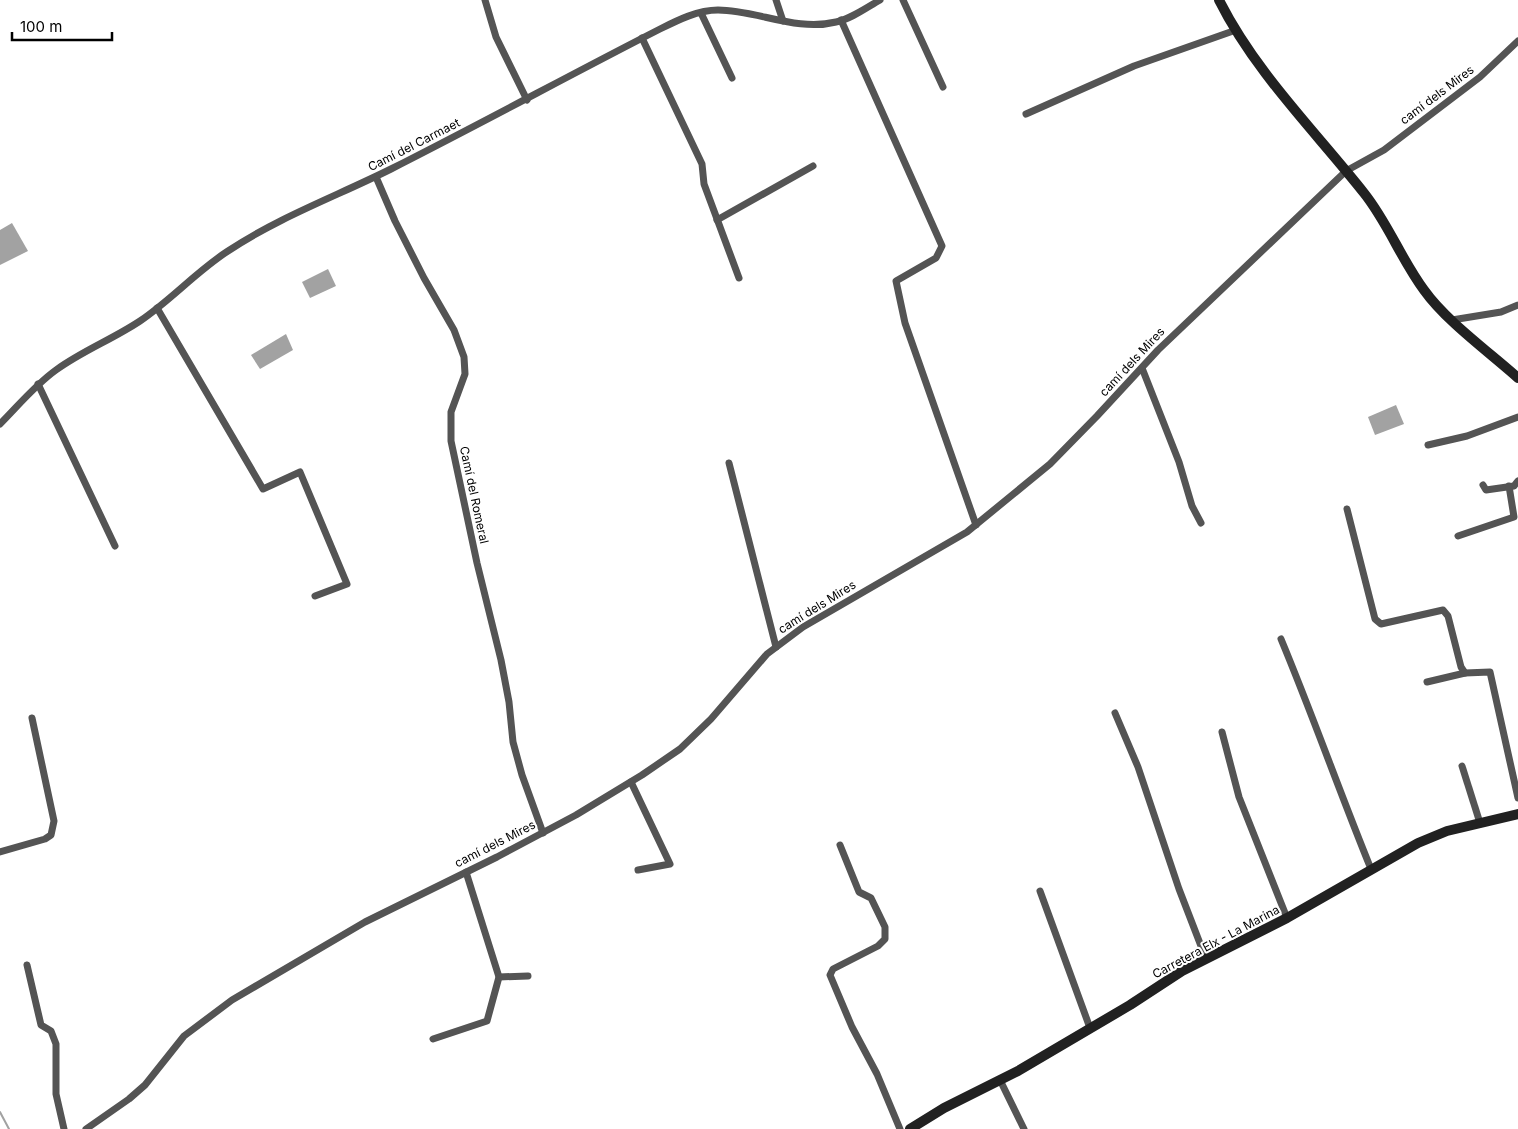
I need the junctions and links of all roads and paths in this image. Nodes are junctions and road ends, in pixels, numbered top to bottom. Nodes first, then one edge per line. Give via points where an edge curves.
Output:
1 (485, 0) edge
2 (776, 0) edge
3 (880, 0) edge
4 (903, 0) edge
5 (1219, 0) edge
6 (700, 13) junction
7 (783, 20) junction
8 (841, 20) junction
9 (1236, 30) junction
10 (642, 38) junction
11 (1518, 41) edge
12 (732, 78) dead end
13 (943, 87) dead end
14 (527, 100) junction
15 (1026, 114) dead end
16 (813, 166) dead end
17 (1346, 170) junction
18 (376, 177) junction
19 (718, 220) junction
20 (740, 278) dead end
21 (1518, 305) edge
22 (157, 308) junction
23 (1452, 320) junction
24 (1142, 368) junction
25 (1518, 378) edge
26 (38, 384) junction
27 (1518, 417) edge
28 (0, 424) edge
29 (1428, 446) dead end
30 (729, 463) dead end
31 (1518, 481) edge
32 (1483, 485) dead end
33 (1509, 486) junction
34 (1347, 509) dead end
35 (1201, 523) dead end
36 (976, 525) junction
37 (1458, 536) dead end
38 (115, 546) dead end
39 (314, 596) dead end
40 (1281, 640) dead end
41 (776, 647) junction
42 (1466, 672) junction
43 (1427, 682) dead end
44 (1115, 713) dead end
45 (32, 718) dead end
46 (1222, 732) dead end
47 (1462, 766) dead end
48 (631, 782) junction
49 (1518, 798) edge
50 (1518, 814) edge
51 (1480, 823) junction
52 (543, 833) junction
53 (840, 845) dead end
54 (0, 852) edge
55 (638, 870) dead end
56 (1371, 870) junction
57 (466, 872) junction
58 (1040, 891) dead end
59 (1287, 918) junction
60 (1206, 959) junction
61 (27, 965) dead end
62 (528, 976) dead end
63 (499, 977) junction
64 (1090, 1028) junction
65 (433, 1039) dead end
66 (1000, 1080) junction
67 (64, 1129) edge
68 (86, 1129) edge
69 (900, 1129) edge
70 (910, 1129) edge
71 (1024, 1129) edge

1 - 14 street via 496,37
2 - 7 street
3 - 8 street, Camí del Carmaet
4 - 13 street
5 - 9 main road
6 - 7 street, Camí del Carmaet via 737,11
6 - 10 street, Camí del Carmaet
6 - 12 street
7 - 8 street, Camí del Carmaet via 807,24
8 - 36 street via 942,246 936,258 896,281 905,324
9 - 15 street via 1134,66
9 - 17 main road
10 - 14 street, Camí del Carmaet
10 - 19 street via 702,164 704,184
11 - 17 street, camí dels Mires via 1480,76 1384,150
14 - 18 street, Camí del Carmaet
16 - 19 street
17 - 23 main road via 1373,204 1424,291
17 - 24 street, camí dels Mires
18 - 22 street, Camí del Carmaet via 254,235 208,266
18 - 52 street, Camí del Romeral via 399,229 454,330 464,357 465,374 451,412 451,441 501,660 514,742
19 - 20 street
21 - 23 street via 1502,312
22 - 26 street, Camí del Carmaet via 137,323 72,359
22 - 39 street via 264,489 300,472 347,584
23 - 25 main road
24 - 35 street
24 - 36 street, camí dels Mires via 1050,464
26 - 28 street, Camí del Carmaet
26 - 38 street
27 - 29 street
30 - 41 street
31 - 33 street
32 - 33 street via 1486,490
33 - 37 street via 1514,517
34 - 42 street via 1375,619 1382,624 1443,610 1448,616 1461,667
36 - 41 street, camí dels Mires via 803,627
40 - 56 street
41 - 48 street, camí dels Mires via 680,749
42 - 43 street
42 - 49 street via 1490,672
44 - 60 street via 1138,767
45 - 54 street via 54,821 51,835 45,840
46 - 59 street via 1239,797
47 - 51 street
48 - 52 street, camí dels Mires
48 - 55 street via 670,864
50 - 51 main road, Carretera Elx - La Marina
51 - 56 main road, Carretera Elx - La Marina via 1447,831 1418,843
52 - 57 street, camí dels Mires
53 - 69 street via 859,892 871,898 885,927 885,939 878,946 833,969 830,974 852,1027 878,1074
56 - 59 main road, Carretera Elx - La Marina
57 - 63 street
57 - 68 street, camí dels Mires via 365,922 232,1000 184,1036 145,1085
58 - 64 street
59 - 60 main road, Carretera Elx - La Marina
60 - 64 main road, Carretera Elx - La Marina
61 - 67 street via 41,1024 51,1031 56,1044 56,1094
62 - 63 street
63 - 65 street via 487,1021
64 - 66 main road, Carretera Elx - La Marina
66 - 70 main road, Carretera Elx - La Marina
66 - 71 street

